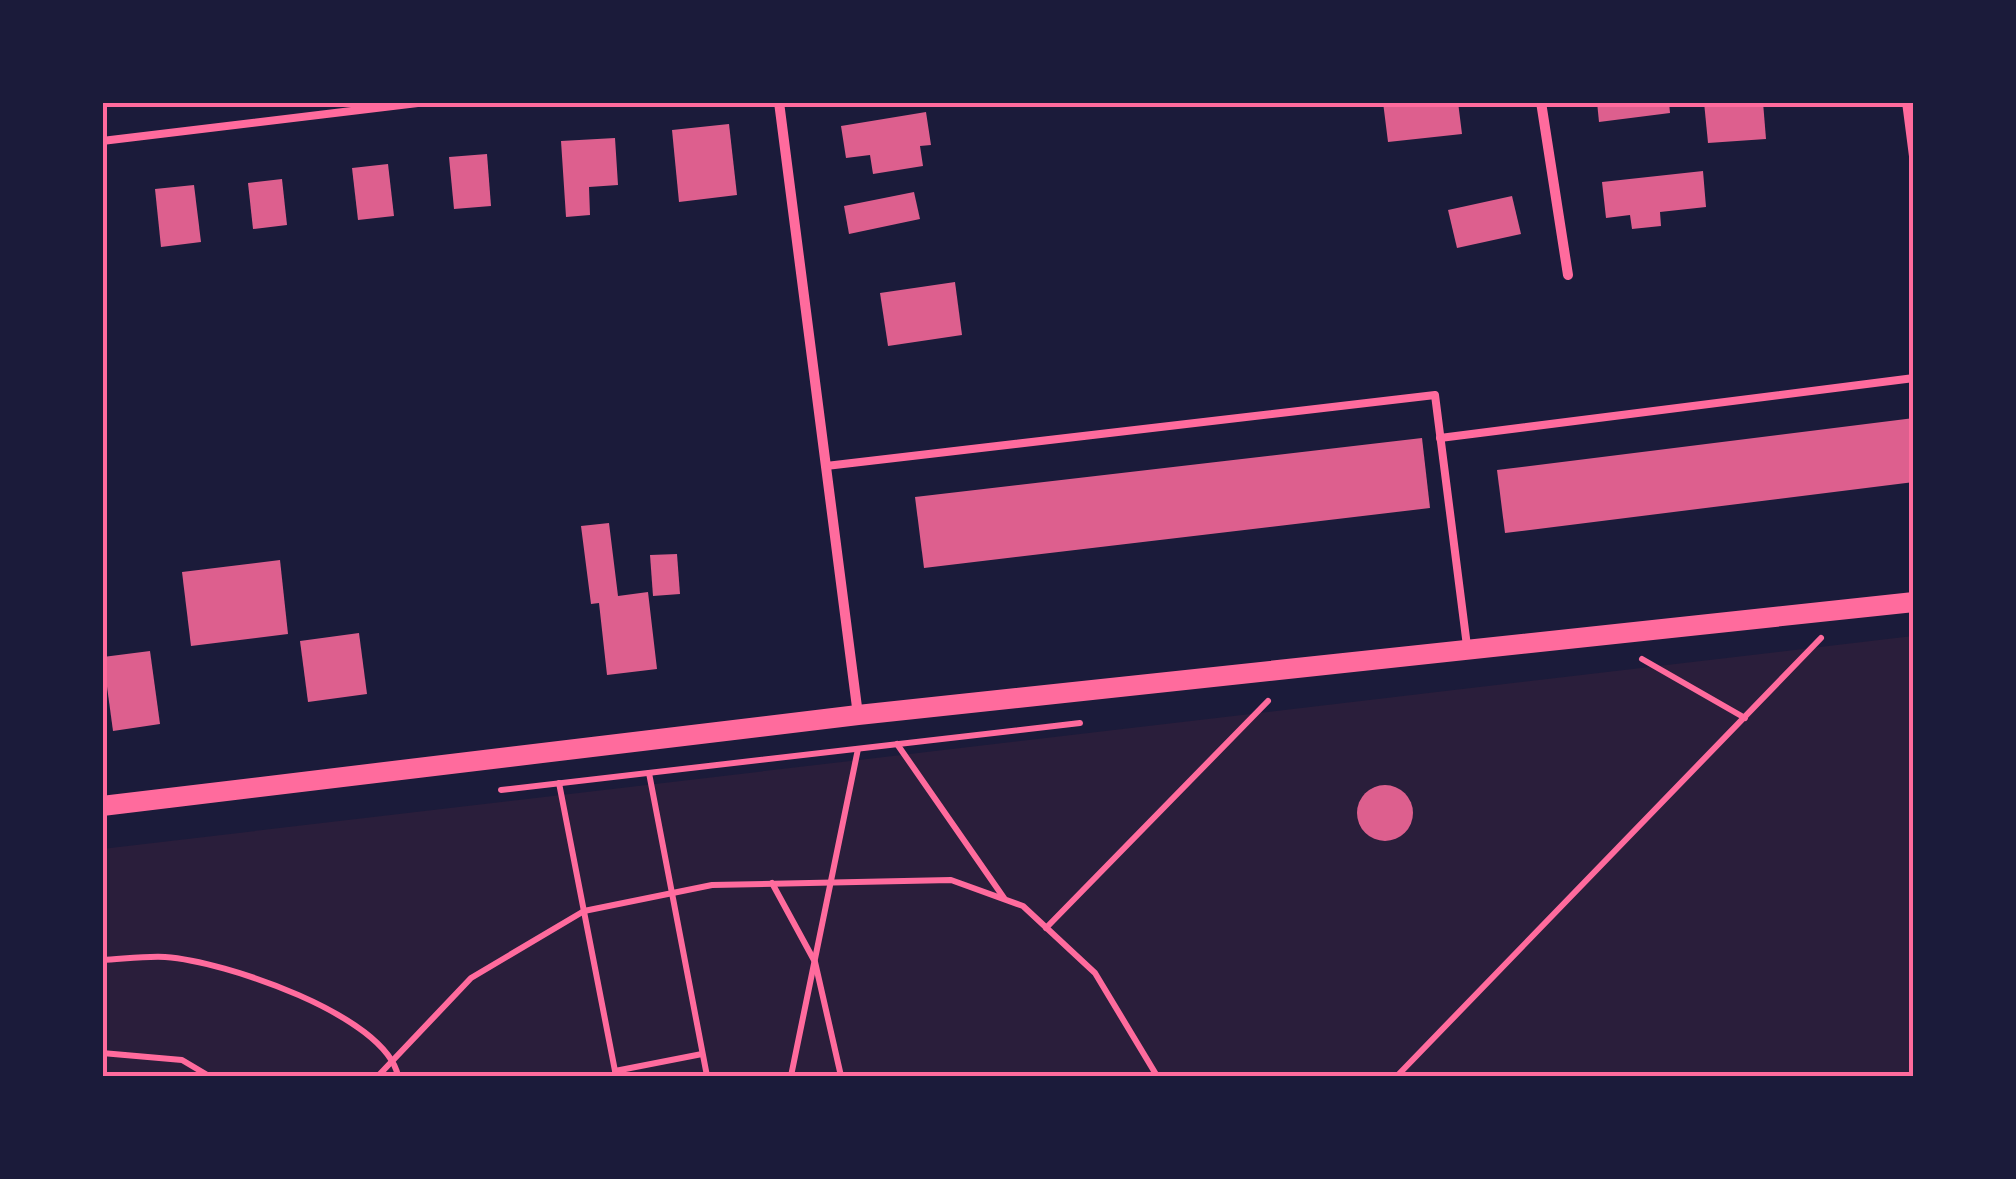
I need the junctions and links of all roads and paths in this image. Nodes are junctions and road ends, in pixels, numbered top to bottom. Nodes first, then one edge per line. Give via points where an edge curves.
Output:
1 (426, 102) edge
2 (779, 102) edge
3 (1541, 102) edge
4 (1906, 102) edge
5 (102, 141) edge
6 (1914, 164) edge
7 (1568, 275) dead end
8 (1914, 378) edge
9 (1440, 438) junction
10 (826, 466) junction
11 (1914, 602) edge
12 (1601, 635) junction
13 (1841, 635) dead end
14 (1823, 637) junction
15 (1804, 639) dead end
16 (1467, 650) junction
17 (1659, 656) dead end
18 (1641, 658) junction
19 (1621, 660) dead end
20 (1288, 699) dead end
21 (1268, 701) junction
22 (1249, 703) dead end
23 (858, 716) junction
24 (1744, 718) junction
25 (1092, 722) dead end
26 (644, 740) junction
27 (898, 744) junction
28 (858, 749) junction
29 (553, 750) junction
30 (650, 773) junction
31 (560, 783) junction
32 (500, 790) dead end
33 (102, 806) edge
34 (831, 881) junction
35 (772, 883) junction
36 (670, 890) junction
37 (1005, 899) junction
38 (584, 911) junction
39 (1046, 928) junction
40 (102, 960) edge
41 (814, 962) junction
42 (102, 1053) edge
43 (702, 1054) junction
44 (394, 1058) junction
45 (616, 1074) edge
46 (208, 1076) edge
47 (378, 1076) edge
48 (398, 1076) edge
49 (708, 1076) edge
50 (791, 1076) edge
51 (841, 1076) edge
52 (1157, 1076) edge
53 (1397, 1076) edge

1 - 5 lane
2 - 10 street
3 - 7 street
4 - 6 lane
8 - 9 lane
9 - 10 lane via 1434,396
9 - 16 lane
10 - 23 street
11 - 12 main road
12 - 16 main road
12 - 18 path
13 - 14 path
14 - 15 path
14 - 24 path
16 - 23 main road
17 - 18 path
18 - 19 path
18 - 24 path
20 - 21 path
21 - 22 path
21 - 39 path
23 - 26 main road
24 - 53 path
25 - 27 path
26 - 29 main road
26 - 30 path
27 - 28 path
27 - 37 path
28 - 30 path
28 - 34 path
29 - 31 path
29 - 33 main road
30 - 31 path
30 - 36 path
31 - 32 path
31 - 38 path
34 - 35 path
34 - 37 path via 951,880
34 - 41 path
35 - 36 path
35 - 41 path
36 - 38 path
36 - 43 path
37 - 39 path
38 - 44 path via 472,978
38 - 45 path
39 - 52 path via 1095,974
40 - 44 path via 165,957 248,972 336,1013
41 - 50 path
41 - 51 path
42 - 46 path via 182,1060
43 - 45 path
43 - 49 path
44 - 47 path
44 - 48 path

